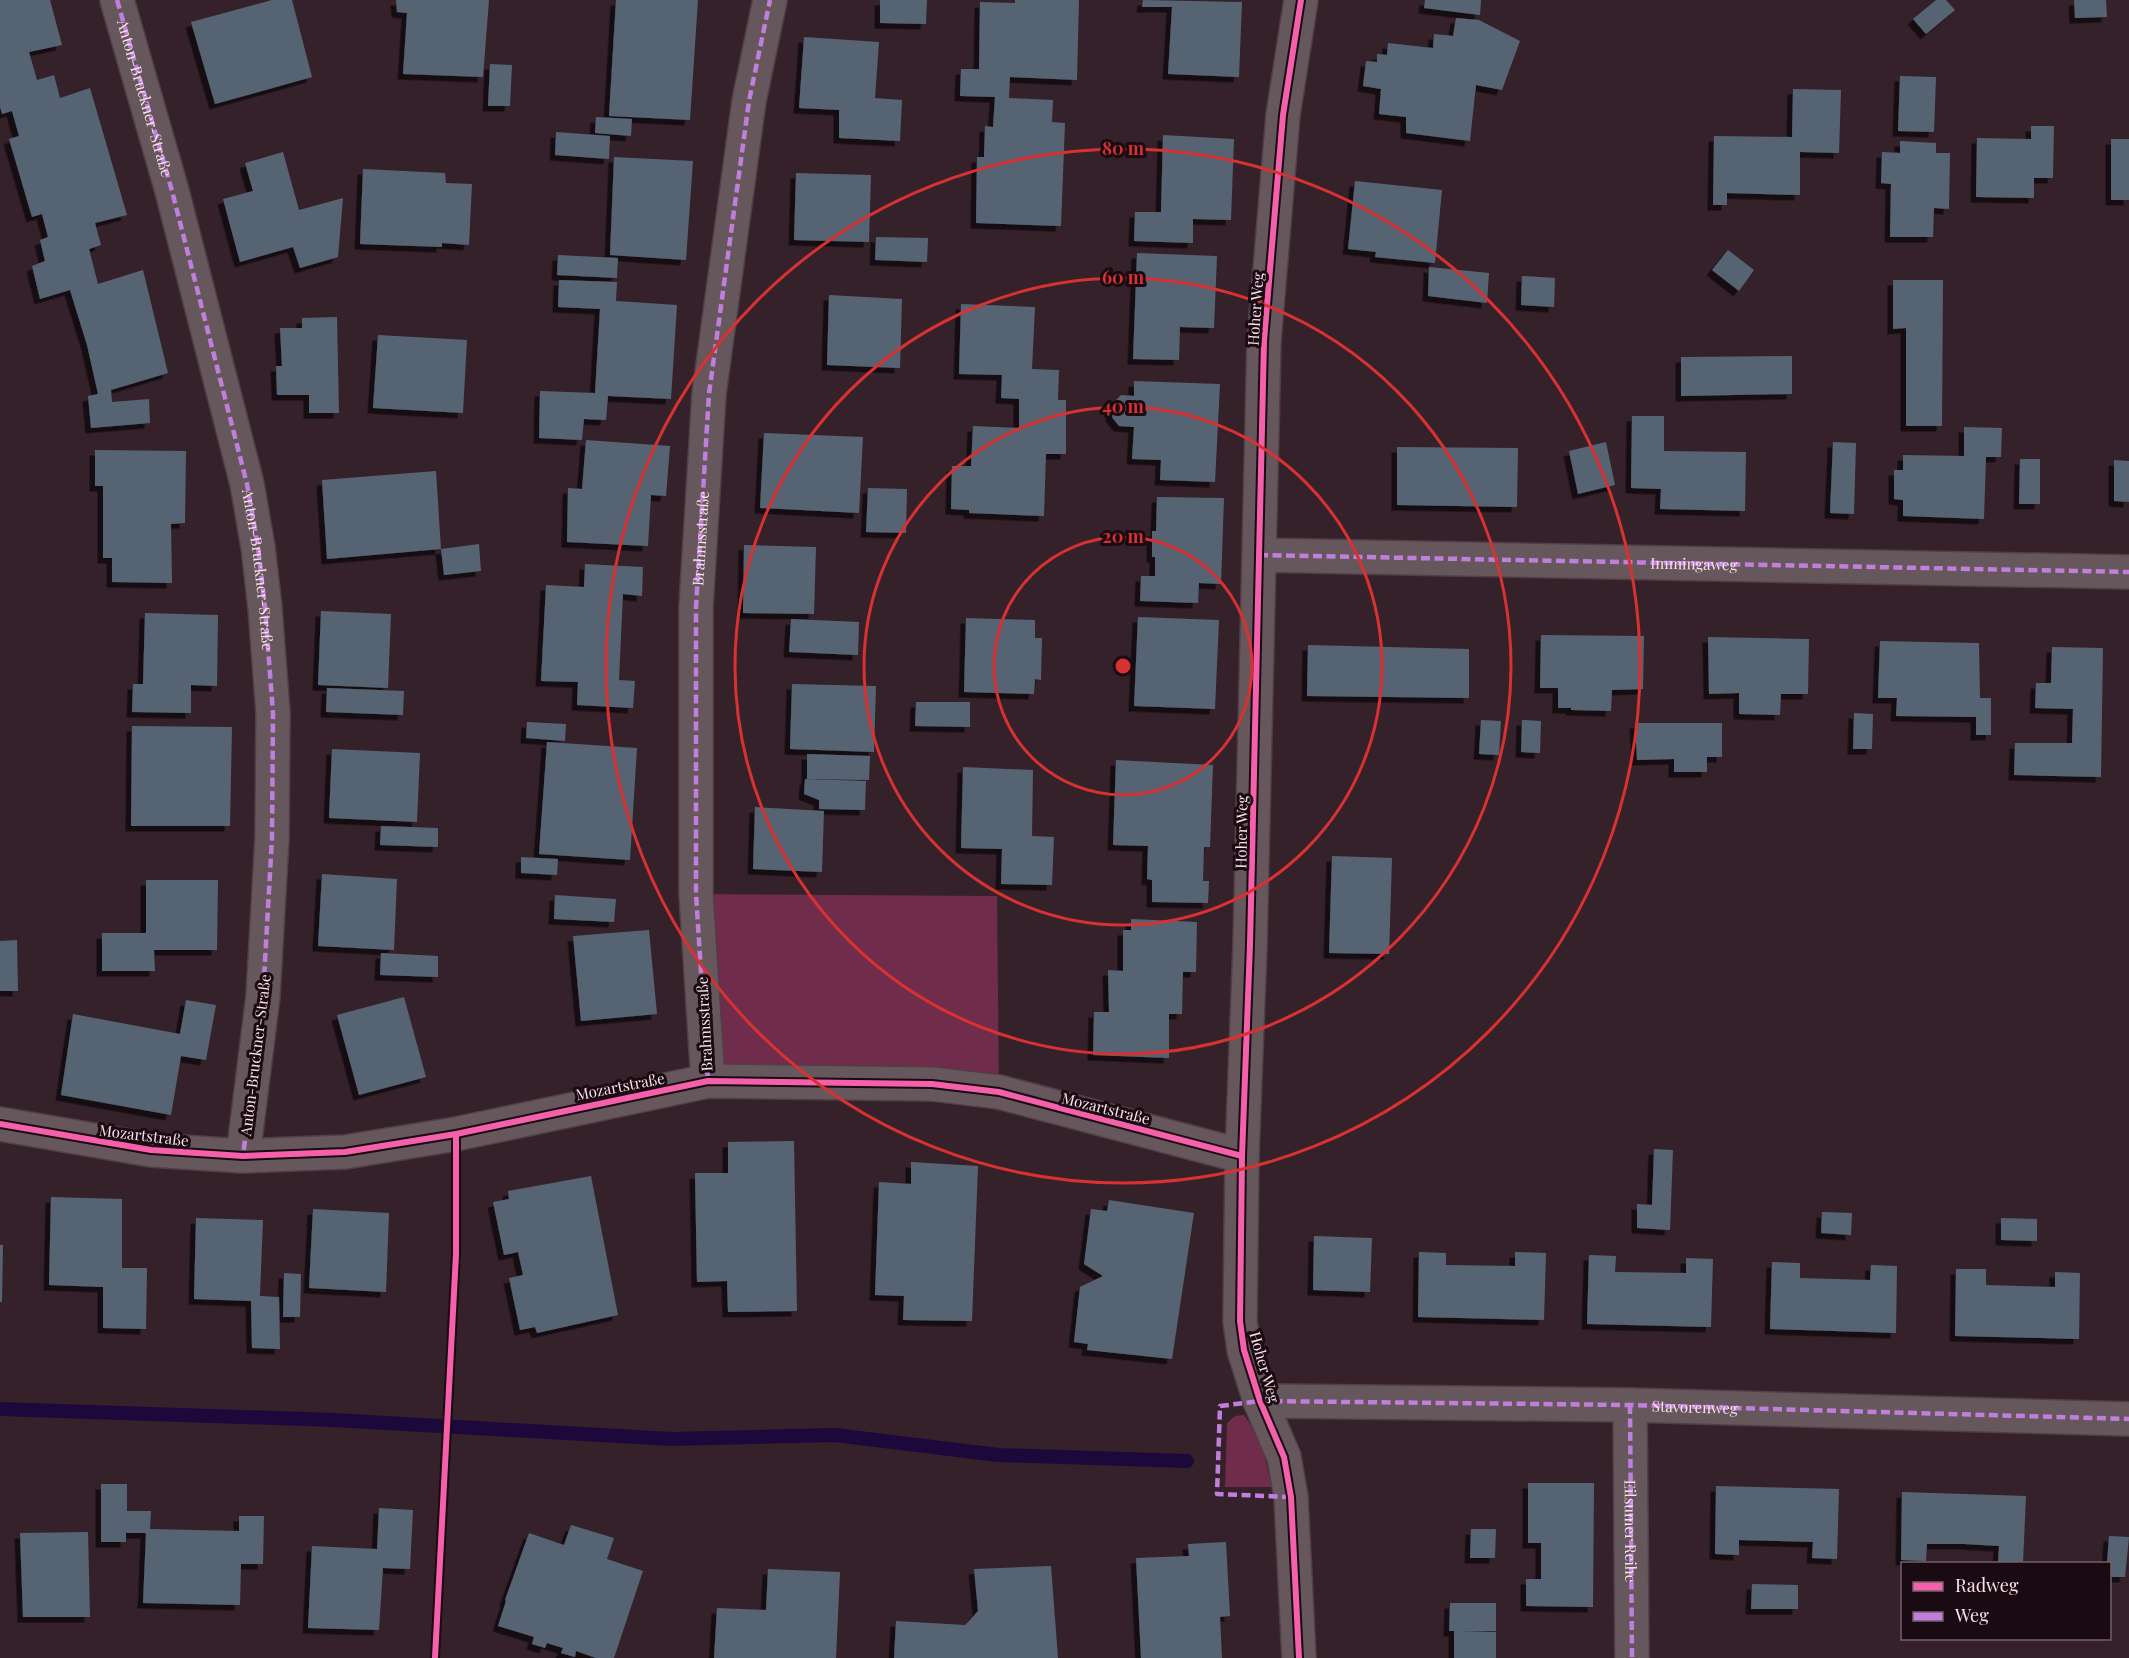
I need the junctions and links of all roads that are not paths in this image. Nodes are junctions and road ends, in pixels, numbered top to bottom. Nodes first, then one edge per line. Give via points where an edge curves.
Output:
1 (117, 0) edge
2 (770, 0) edge
3 (1301, 0) edge
4 (1259, 555) junction
5 (2129, 572) edge
6 (708, 1081) junction
7 (0, 1124) edge
8 (243, 1156) junction
9 (1242, 1156) junction
10 (1260, 1401) junction
11 (1630, 1405) junction
12 (2129, 1419) edge
13 (1299, 1658) edge
14 (1632, 1658) edge

1 - 8 street, Anton-Bruckner-Straße via 172,191 247,484 265,608 273,713 272,838 263,996
2 - 6 street, Brahmsstraße via 749,101 708,394 697,584 696,894
3 - 4 street, Hoher Weg via 1283,115 1264,341
4 - 5 street, Immingaweg
4 - 9 street, Hoher Weg
6 - 8 street, Mozartstraße via 456,1134 345,1152
6 - 9 street, Mozartstraße via 932,1084 999,1092
7 - 8 street, Mozartstraße via 151,1150
9 - 10 street, Hoher Weg via 1240,1321 1244,1350
10 - 11 street, Stavorenweg
10 - 13 street, Hoher Weg via 1284,1457 1291,1497
11 - 12 street, Stavorenweg
11 - 14 street, Eilsumer Reihe

